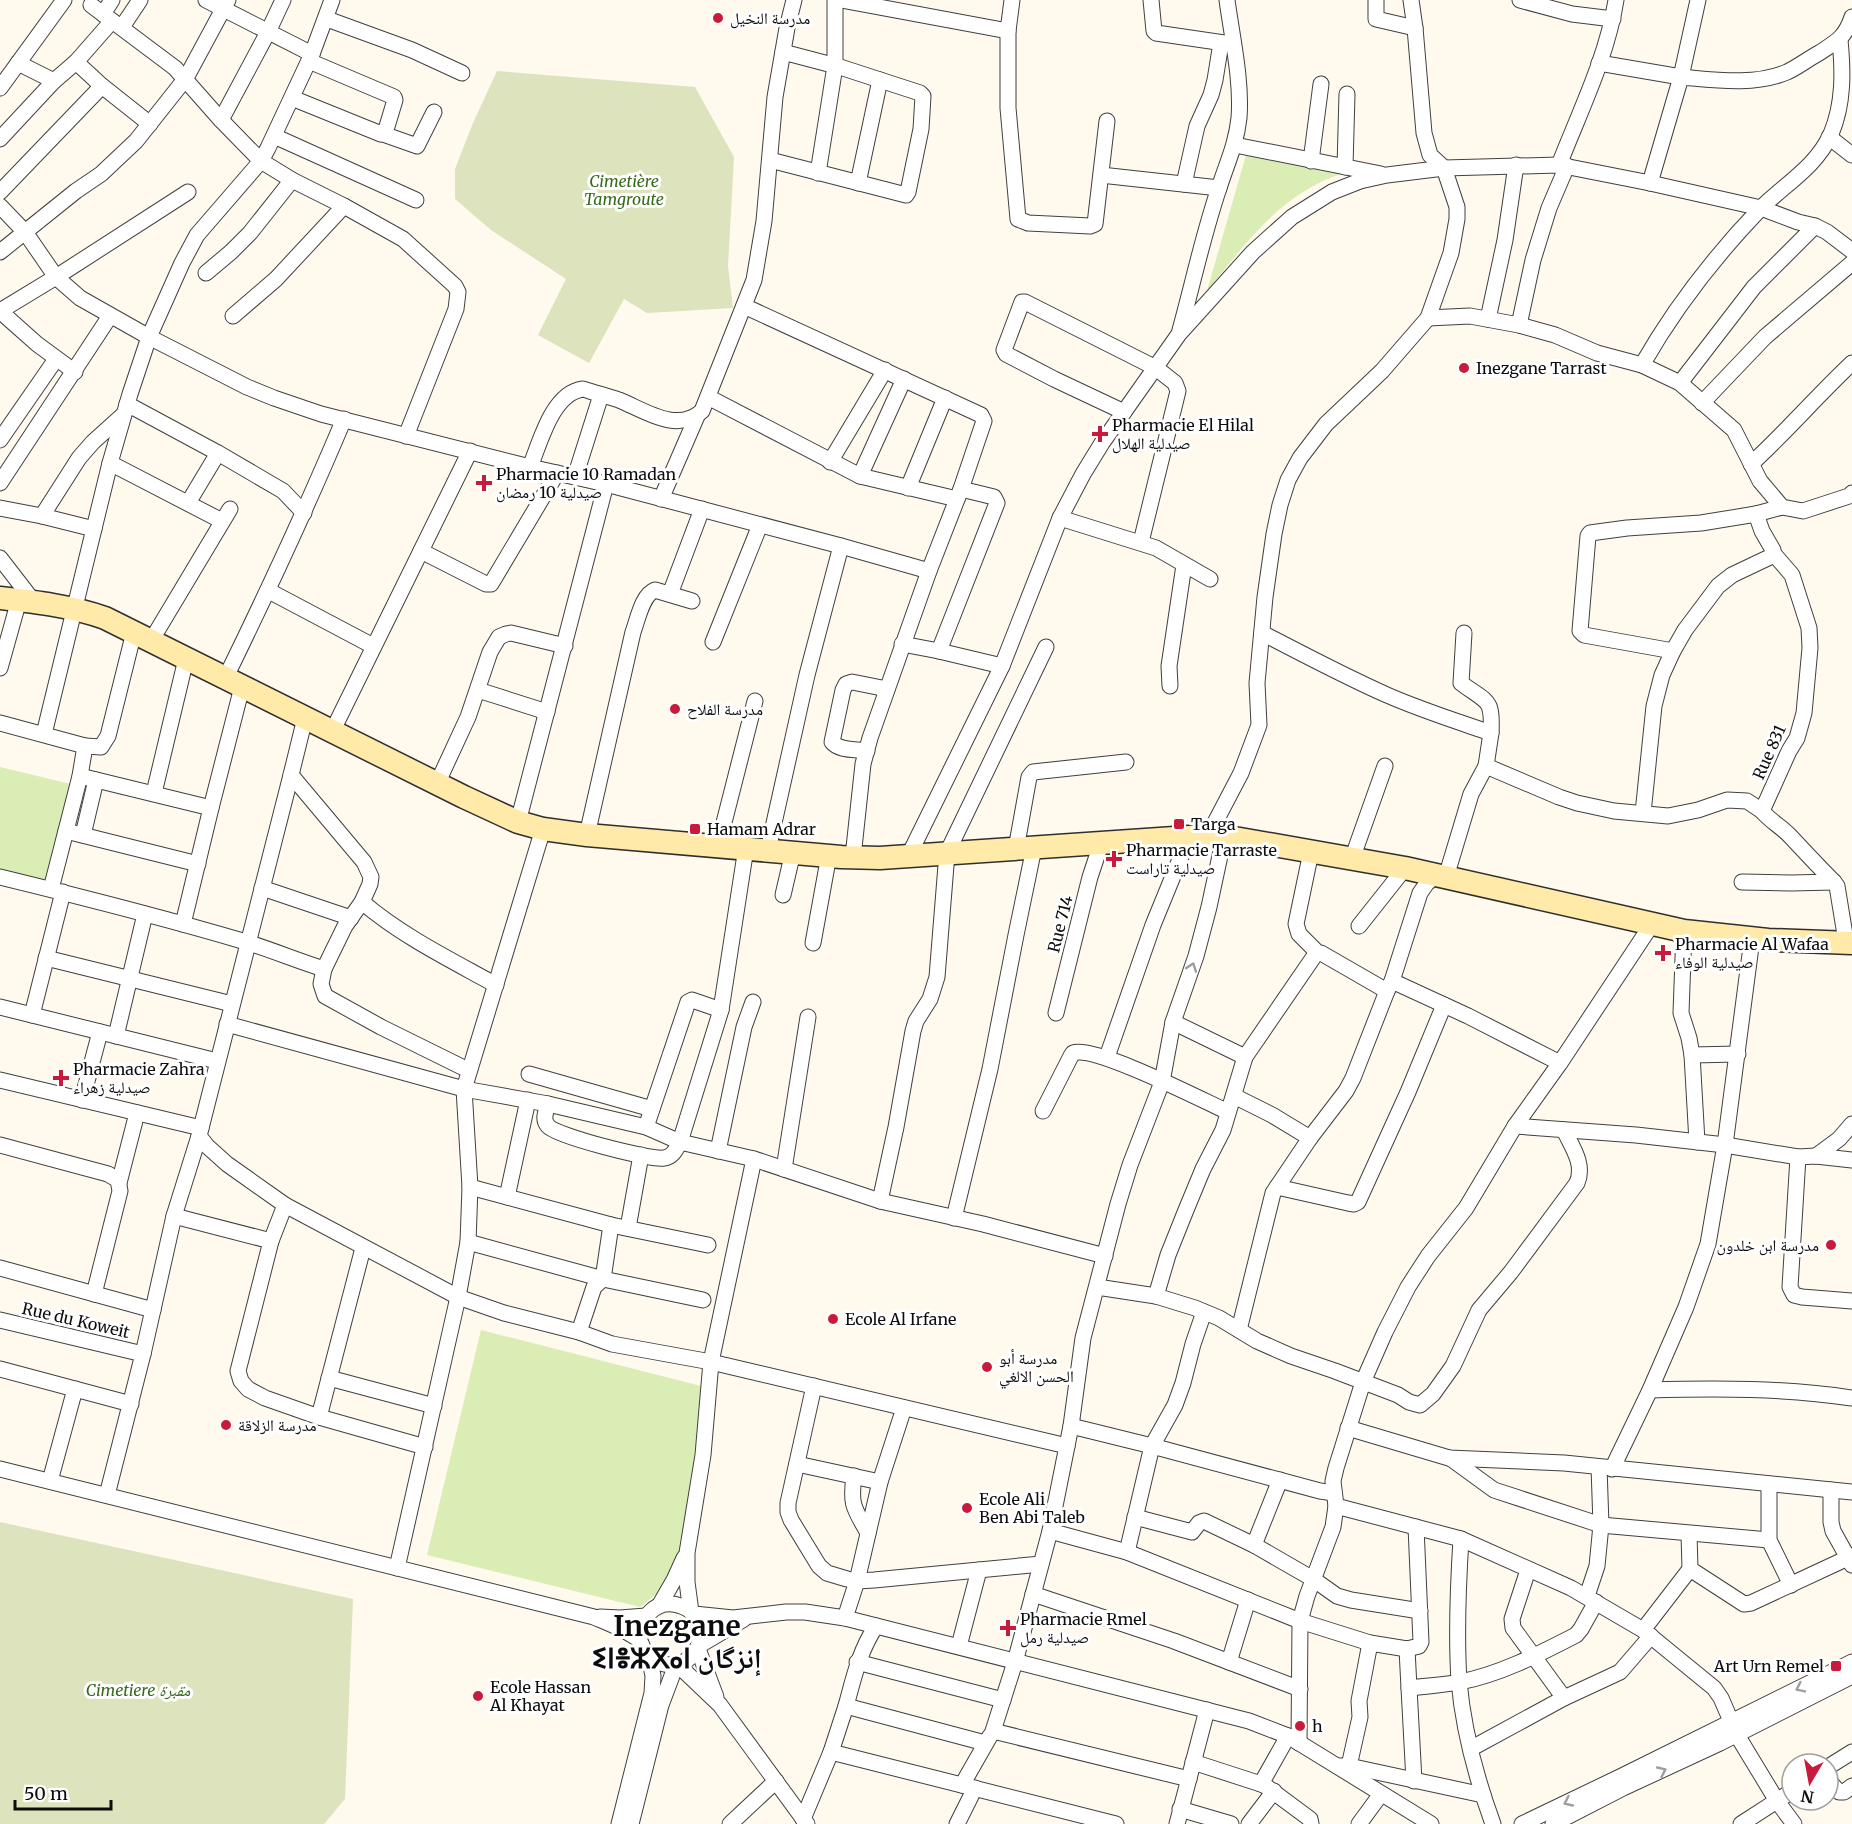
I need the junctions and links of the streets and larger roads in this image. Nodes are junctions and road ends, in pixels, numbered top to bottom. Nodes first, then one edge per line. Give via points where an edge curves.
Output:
1 (64, 0) edge
2 (112, 0) edge
3 (140, 0) edge
4 (206, 0) edge
5 (283, 0) edge
6 (332, 0) edge
7 (794, 0) edge
8 (835, 0) edge
9 (841, 0) edge
10 (1012, 0) edge
11 (1151, 0) edge
12 (1227, 0) edge
13 (1376, 0) edge
14 (1411, 0) edge
15 (1520, 0) edge
16 (1616, 0) edge
17 (1698, 0) edge
18 (1543, 3) edge
19 (226, 4) edge
20 (107, 17) junction
21 (1852, 17) edge
22 (327, 19) junction
23 (1613, 19) junction
24 (1415, 28) junction
25 (1008, 31) junction
26 (268, 32) junction
27 (1840, 39) junction
28 (1228, 44) junction
29 (783, 52) junction
30 (311, 58) junction
31 (76, 62) junction
32 (18, 63) junction
33 (1599, 63) junction
34 (835, 66) junction
35 (462, 73) dead end
36 (1681, 77) junction
37 (186, 78) junction
38 (880, 80) junction
39 (54, 81) junction
40 (2, 82) edge
41 (1321, 84) dead end
42 (102, 86) junction
43 (1847, 87) edge
44 (1347, 94) dead end
45 (292, 98) junction
46 (434, 112) dead end
47 (221, 120) junction
48 (1107, 121) dead end
49 (150, 124) junction
50 (383, 134) junction
51 (274, 136) junction
52 (1829, 137) junction
53 (0, 139) edge
54 (1235, 145) junction
55 (1852, 156) edge
56 (770, 160) junction
57 (261, 161) junction
58 (1311, 161) junction
59 (1516, 165) junction
60 (1563, 166) junction
61 (1345, 167) junction
62 (1444, 168) junction
63 (818, 173) junction
64 (1101, 175) junction
65 (1387, 175) junction
66 (292, 180) junction
67 (858, 183) junction
68 (1650, 183) junction
69 (1184, 184) junction
70 (1219, 188) junction
71 (0, 192) edge
72 (188, 192) dead end
73 (416, 200) dead end
74 (0, 206) edge
75 (344, 206) junction
76 (1761, 208) junction
77 (1815, 226) junction
78 (25, 232) junction
79 (1851, 248) edge
80 (0, 252) edge
81 (1852, 263) edge
82 (206, 273) dead end
83 (56, 277) junction
84 (744, 306) junction
85 (110, 316) junction
86 (233, 316) dead end
87 (1428, 318) junction
88 (1488, 319) junction
89 (1519, 324) junction
90 (1179, 334) junction
91 (149, 337) junction
92 (56, 359) junction
93 (1852, 363) edge
94 (1642, 365) junction
95 (1156, 368) junction
96 (885, 370) junction
97 (75, 372) junction
98 (904, 378) junction
99 (1680, 383) junction
100 (601, 395) junction
101 (708, 397) junction
102 (945, 398) junction
103 (1702, 403) junction
104 (125, 409) junction
105 (1124, 412) junction
106 (697, 416) junction
107 (344, 419) junction
108 (406, 436) junction
109 (0, 440) edge
110 (470, 451) junction
111 (218, 453) junction
112 (830, 462) junction
113 (110, 463) junction
114 (1750, 464) junction
115 (530, 467) junction
116 (557, 473) junction
117 (860, 476) junction
118 (575, 477) junction
119 (0, 483) edge
120 (606, 484) junction
121 (908, 488) junction
122 (959, 494) junction
123 (1851, 495) edge
124 (662, 499) junction
125 (188, 503) junction
126 (1782, 507) junction
127 (0, 508) edge
128 (702, 509) junction
129 (304, 513) junction
130 (1756, 514) junction
131 (42, 516) junction
132 (1060, 518) junction
133 (760, 525) junction
134 (94, 529) junction
135 (1141, 542) junction
136 (842, 546) junction
137 (421, 551) junction
138 (1773, 553) junction
139 (0, 558) edge
140 (1184, 564) junction
141 (929, 571) junction
142 (1210, 579) dead end
143 (269, 591) junction
144 (670, 594) junction
145 (18, 600) edge
146 (692, 601) dead end
147 (75, 608) junction
148 (1262, 633) junction
149 (1464, 633) dead end
150 (142, 637) junction
151 (713, 642) dead end
152 (902, 644) junction
153 (373, 646) junction
154 (565, 646) junction
155 (1046, 647) dead end
156 (939, 651) junction
157 (1673, 651) junction
158 (186, 659) junction
159 (1002, 666) junction
160 (0, 668) edge
161 (233, 683) junction
162 (1170, 686) dead end
163 (887, 689) junction
164 (478, 690) junction
165 (755, 700) dead end
166 (547, 712) junction
167 (305, 718) junction
168 (0, 723) edge
169 (332, 732) junction
170 (1491, 734) junction
171 (44, 735) junction
172 (85, 746) junction
173 (867, 751) junction
174 (1126, 762) dead end
175 (1385, 766) dead end
176 (1486, 766) junction
177 (80, 776) junction
178 (291, 776) junction
179 (96, 780) junction
180 (437, 784) junction
181 (154, 793) junction
182 (211, 808) junction
183 (1762, 811) junction
184 (1642, 813) junction
185 (518, 822) junction
186 (543, 829) junction
187 (66, 831) junction
188 (83, 835) junction
189 (587, 835) junction
190 (1207, 837) junction
191 (1101, 844) junction
192 (718, 846) junction
193 (1025, 848) junction
194 (757, 849) junction
195 (793, 852) junction
196 (1311, 852) junction
197 (947, 853) junction
198 (829, 855) junction
199 (853, 857) junction
200 (908, 857) junction
201 (1352, 859) junction
202 (198, 864) junction
203 (1405, 868) junction
204 (1441, 876) junction
205 (0, 878) edge
206 (1742, 882) dead end
207 (1841, 885) edge
208 (262, 888) junction
209 (57, 891) junction
210 (783, 895) dead end
211 (362, 902) junction
212 (145, 914) junction
213 (351, 918) junction
214 (183, 924) junction
215 (1652, 924) junction
216 (1359, 926) dead end
217 (1684, 931) junction
218 (1752, 939) junction
219 (813, 942) dead end
220 (1849, 942) edge
221 (248, 943) junction
222 (1318, 953) junction
223 (46, 958) junction
224 (324, 969) junction
225 (129, 977) junction
226 (496, 985) junction
227 (1389, 986) junction
228 (753, 1002) dead end
229 (232, 1004) junction
230 (1444, 1005) junction
231 (0, 1007) edge
232 (721, 1010) junction
233 (1056, 1013) dead end
234 (32, 1015) junction
235 (808, 1017) dead end
236 (1173, 1022) junction
237 (226, 1024) junction
238 (100, 1032) junction
239 (116, 1036) junction
240 (1738, 1054) junction
241 (1692, 1055) junction
242 (1107, 1057) junction
243 (1245, 1058) junction
244 (218, 1061) junction
245 (1560, 1063) junction
246 (468, 1070) junction
247 (529, 1074) dead end
248 (0, 1080) edge
249 (1162, 1082) junction
250 (464, 1089) junction
251 (1234, 1096) junction
252 (82, 1100) junction
253 (528, 1100) junction
254 (549, 1104) junction
255 (652, 1109) junction
256 (1043, 1111) dead end
257 (1228, 1112) junction
258 (137, 1113) junction
259 (1852, 1124) edge
260 (1515, 1126) junction
261 (646, 1127) junction
262 (1564, 1130) junction
263 (200, 1132) junction
264 (1310, 1138) junction
265 (680, 1142) junction
266 (1697, 1142) junction
267 (0, 1144) edge
268 (1725, 1145) junction
269 (718, 1151) junction
270 (641, 1155) junction
271 (1816, 1156) junction
272 (1798, 1157) junction
273 (754, 1159) junction
274 (1852, 1160) edge
275 (784, 1169) junction
276 (114, 1179) junction
277 (470, 1187) junction
278 (1277, 1187) junction
279 (507, 1197) junction
280 (880, 1201) junction
281 (285, 1205) junction
282 (174, 1216) junction
283 (954, 1218) junction
284 (611, 1224) junction
285 (628, 1228) junction
286 (271, 1241) junction
287 (468, 1242) junction
288 (708, 1245) dead end
289 (363, 1248) junction
290 (1105, 1256) junction
291 (0, 1268) edge
292 (603, 1279) junction
293 (1097, 1287) junction
294 (94, 1294) junction
295 (1156, 1296) junction
296 (458, 1297) junction
297 (703, 1300) dead end
298 (1852, 1301) edge
299 (153, 1310) junction
300 (1204, 1312) junction
301 (0, 1320) edge
302 (1239, 1330) junction
303 (579, 1332) junction
304 (143, 1354) junction
305 (711, 1362) junction
306 (0, 1369) edge
307 (329, 1378) junction
308 (1363, 1382) junction
309 (814, 1386) junction
310 (75, 1389) junction
311 (1650, 1390) junction
312 (1852, 1398) edge
313 (131, 1404) junction
314 (434, 1406) junction
315 (904, 1408) junction
316 (319, 1417) junction
317 (1071, 1426) junction
318 (1348, 1428) junction
319 (1067, 1446) junction
320 (1152, 1446) junction
321 (425, 1447) junction
322 (1449, 1458) junction
323 (797, 1464) junction
324 (1605, 1468) junction
325 (0, 1469) edge
326 (854, 1476) junction
327 (1280, 1480) junction
328 (50, 1481) junction
329 (880, 1482) junction
330 (1769, 1484) junction
331 (1831, 1490) junction
332 (1852, 1492) edge
333 (107, 1496) junction
334 (1335, 1500) junction
335 (1135, 1517) junction
336 (1601, 1525) junction
337 (1416, 1527) junction
338 (1050, 1531) junction
339 (868, 1533) junction
340 (1689, 1534) junction
341 (1461, 1539) junction
342 (1769, 1540) junction
343 (1254, 1545) junction
344 (687, 1552) junction
345 (1127, 1552) junction
346 (1851, 1560) edge
347 (1041, 1564) junction
348 (397, 1568) junction
349 (1690, 1569) junction
350 (979, 1570) junction
351 (1528, 1570) junction
352 (1313, 1579) junction
353 (857, 1581) junction
354 (1791, 1585) junction
355 (1034, 1594) junction
356 (1592, 1599) junction
357 (1248, 1600) junction
358 (653, 1611) junction
359 (1420, 1611) junction
360 (693, 1613) junction
361 (594, 1617) junction
362 (747, 1617) junction
363 (845, 1618) junction
364 (1300, 1621) junction
365 (876, 1626) junction
366 (1647, 1633) junction
367 (640, 1641) junction
368 (1370, 1643) junction
369 (959, 1646) junction
370 (699, 1647) junction
371 (1407, 1649) junction
372 (649, 1656) junction
373 (1535, 1656) junction
374 (857, 1662) junction
375 (1015, 1662) junction
376 (1229, 1662) junction
377 (1852, 1662) edge
378 (676, 1665) junction
379 (1852, 1676) edge
380 (1460, 1682) junction
381 (1409, 1688) junction
382 (1300, 1689) junction
383 (1564, 1698) junction
384 (1003, 1700) junction
385 (720, 1705) junction
386 (846, 1706) junction
387 (1207, 1710) junction
388 (1734, 1728) junction
389 (989, 1737) junction
390 (1293, 1740) junction
391 (1472, 1748) junction
392 (831, 1752) junction
393 (1193, 1762) junction
394 (1342, 1766) junction
395 (1189, 1779) junction
396 (776, 1781) junction
397 (1414, 1781) junction
398 (968, 1786) junction
399 (1267, 1788) junction
400 (1381, 1794) junction
401 (1483, 1795) junction
402 (1780, 1799) edge
403 (1777, 1801) junction
404 (1179, 1816) edge
405 (805, 1822) edge
406 (620, 1824) edge
407 (631, 1824) edge
408 (730, 1824) edge
409 (957, 1824) edge
410 (1116, 1824) edge
411 (1231, 1824) edge
412 (1249, 1824) edge
413 (1311, 1824) edge
414 (1359, 1824) edge
415 (1431, 1824) edge
416 (1493, 1824) edge
417 (1522, 1824) edge
418 (1553, 1824) edge
419 (1741, 1824) edge
420 (1794, 1824) edge

1 - 32 street
2 - 20 street
3 - 20 street
4 - 19 street
5 - 26 street
6 - 22 street
7 - 29 street
8 - 34 street
9 - 25 street
10 - 25 street
11 - 28 street via 1156,33
12 - 28 street
13 - 24 street via 1376,19
14 - 24 street
15 - 18 street
16 - 23 street
17 - 36 street
18 - 23 street via 1572,14
19 - 26 street
19 - 37 street
20 - 31 street
20 - 37 street
21 - 27 street
22 - 30 street
22 - 35 street
23 - 33 street
24 - 62 street via 1424,133 1430,155
25 - 64 street via 1008,108 1018,219 1028,223 1095,224
26 - 30 street
26 - 47 street
27 - 36 street via 1779,75 1732,81
27 - 43 street
28 - 54 street via 1239,106
28 - 69 street via 1197,126
29 - 34 street
29 - 56 street
30 - 45 street
30 - 50 street via 394,97
31 - 39 street
31 - 42 street
32 - 39 street
32 - 40 street
33 - 36 street
33 - 60 street
34 - 38 street
34 - 63 street
36 - 68 street
37 - 47 street
37 - 49 street
38 - 67 street
38 - 67 street via 923,96 921,129 908,192 903,195
39 - 53 street
41 - 58 street
42 - 49 street
42 - 71 street
43 - 52 street
44 - 61 street
45 - 50 street
45 - 51 street
46 - 50 street via 417,146
47 - 57 street
48 - 64 street
49 - 78 street via 114,162
51 - 57 street
51 - 73 street
52 - 55 street
52 - 76 street via 1802,174
54 - 58 street
54 - 70 street
56 - 63 street
56 - 84 street via 760,251
57 - 66 street
57 - 91 street via 197,236
58 - 61 street
59 - 60 street
59 - 62 street
59 - 88 street
60 - 68 street
60 - 89 street via 1533,260
61 - 65 street
62 - 65 street
62 - 87 street via 1457,219 1451,253
63 - 67 street
64 - 69 street
65 - 90 street via 1332,192 1292,217 1253,252
66 - 75 street
66 - 82 street via 250,233
68 - 76 street
69 - 70 street
70 - 90 street
72 - 83 street
74 - 78 street
75 - 86 street via 276,279
75 - 108 street via 403,239 451,281 458,292 456,309
76 - 77 street
76 - 94 street via 1702,275 1663,328
77 - 79 street
77 - 99 street via 1754,287
78 - 80 street
78 - 83 street
81 - 103 street via 1765,337
83 - 85 street
83 - 92 street via 0,311
84 - 96 street
84 - 101 street
85 - 91 street
85 - 97 street
87 - 88 street
87 - 148 street via 1382,371 1326,424 1288,480 1274,534
88 - 89 street
89 - 94 street
90 - 95 street
91 - 104 street
91 - 107 street via 256,390
92 - 97 street
92 - 109 street
93 - 114 street
94 - 99 street
95 - 105 street
95 - 105 street via 1025,302 1020,304 1004,350 1006,354
95 - 135 street via 1175,383 1178,391
96 - 98 street
96 - 112 street
97 - 119 street
98 - 102 street
98 - 117 street
99 - 103 street
100 - 106 street via 661,419
100 - 115 street via 577,390 560,404 550,416
100 - 118 street
101 - 106 street
101 - 112 street
102 - 121 street
102 - 122 street via 981,415 984,421
103 - 114 street via 1734,430
104 - 111 street
104 - 113 street
104 - 131 street via 79,458
105 - 132 street via 1101,443
106 - 124 street
107 - 108 street
107 - 129 street
108 - 110 street
110 - 115 street
110 - 137 street
111 - 125 street
111 - 129 street via 283,491
112 - 117 street
113 - 125 street
113 - 134 street
114 - 126 street
115 - 116 street
116 - 118 street
116 - 137 street via 491,584
117 - 121 street
118 - 120 street
120 - 124 street
120 - 154 street
121 - 122 street
122 - 141 street
122 - 156 street via 994,496 997,502
123 - 126 street via 1803,511
124 - 128 street
125 - 150 street via 226,515
126 - 130 street
127 - 131 street
128 - 133 street
128 - 144 street
129 - 143 street
130 - 138 street, Rue 831
130 - 157 street via 1590,533 1580,632
131 - 134 street
132 - 135 street
132 - 159 street
133 - 136 street
133 - 151 street
134 - 147 street
135 - 140 street
136 - 141 street
136 - 194 street
137 - 153 street
138 - 157 street via 1718,586
138 - 183 street, Rue 831 via 1792,575 1809,628 1810,648 1802,722
139 - 145 street
140 - 142 street
140 - 162 street
141 - 152 street
143 - 153 street
143 - 161 street
144 - 146 street
144 - 189 street via 650,593 633,632
145 - 147 street
145 - 160 street
147 - 150 street
147 - 171 street
148 - 170 street via 1386,695
148 - 190 street via 1256,735
149 - 170 street via 1461,682 1490,705
150 - 158 street
150 - 172 street via 106,740 101,747
152 - 156 street
152 - 163 street
153 - 169 street
154 - 164 street via 511,633 499,637
154 - 166 street
155 - 197 street
156 - 159 street
157 - 184 street via 1654,706
158 - 161 street
158 - 181 street
159 - 200 street
161 - 167 street
161 - 182 street
163 - 173 street
163 - 173 street via 852,682 843,690 832,742 839,748
164 - 166 street
164 - 180 street
165 - 192 street
166 - 185 street
167 - 169 street
167 - 178 street
168 - 171 street
169 - 180 street
170 - 176 street
171 - 172 street
172 - 177 street
173 - 199 street
174 - 193 street via 1033,772 1029,777
175 - 201 street
176 - 184 street via 1577,803
176 - 204 street via 1471,794
177 - 179 street
177 - 187 street
178 - 208 street
178 - 211 street via 364,862 371,877
179 - 181 street
179 - 188 street
180 - 185 street
181 - 182 street
182 - 202 street
183 - 184 street via 1747,801 1727,800 1668,816
183 - 207 street
185 - 186 street
186 - 189 street
186 - 226 street
187 - 188 street
187 - 209 street
188 - 202 street
189 - 192 street
190 - 191 street
190 - 196 street
236 -> 190 street via 1209,907
190 - 242 street via 1153,925
191 - 193 street
191 - 233 street, Rue 714
192 - 194 street
193 - 197 street
193 - 283 street via 1016,935 990,1069
194 - 195 street
194 - 232 street
195 - 198 street
195 - 210 street
196 - 201 street
196 - 222 street via 1296,924 1299,934
197 - 200 street
197 - 280 street via 937,977 930,999 916,1021
198 - 199 street
198 - 219 street
199 - 200 street
201 - 203 street
202 - 214 street
203 - 204 street
203 - 216 street
204 - 215 street
204 - 227 street via 1427,883 1420,893
205 - 209 street
206 - 207 street
207 - 220 street
208 - 213 street
208 - 221 street
209 - 212 street
209 - 223 street
211 - 213 street
211 - 226 street via 407,937
212 - 214 street
212 - 225 street
213 - 224 street
214 - 221 street
215 - 217 street
215 - 245 street
217 - 218 street
217 - 241 street via 1681,1013
218 - 220 street
218 - 240 street
221 - 224 street
221 - 229 street
222 - 227 street
222 - 243 street
223 - 225 street
223 - 234 street
224 - 246 street via 321,984 325,996
225 - 229 street
225 - 239 street
226 - 246 street
227 - 230 street
227 - 264 street via 1353,1078
228 - 269 street via 744,1027
229 - 237 street
230 - 245 street
230 - 278 street via 1358,1202
231 - 234 street
232 - 255 street via 692,999 688,1002
232 - 265 street
234 - 238 street
235 - 275 street
236 - 243 street
236 - 249 street
237 - 244 street
237 - 250 street
238 - 239 street
238 - 252 street
239 - 244 street
240 - 241 street
240 - 268 street
241 - 266 street
242 - 249 street
242 - 256 street via 1073,1053
243 - 251 street
244 - 263 street
245 - 260 street
246 - 250 street
247 - 255 street
248 - 252 street
249 - 257 street
249 - 290 street via 1130,1165
250 - 253 street
250 - 277 street
251 - 257 street
251 - 264 street
252 - 258 street
253 - 254 street
253 - 279 street
254 - 261 street
254 - 270 street via 545,1121 560,1134
255 - 261 street
257 - 295 street via 1172,1246
258 - 263 street
258 - 276 street
259 - 271 street
260 - 262 street
260 - 308 street via 1466,1208 1408,1287
261 - 265 street
262 - 266 street
262 - 308 street via 1580,1165 1577,1183 1479,1310 1453,1366 1433,1394 1420,1405
263 - 281 street via 207,1146 227,1164
263 - 282 street
264 - 278 street
265 - 269 street
265 - 270 street via 675,1152 664,1158
266 - 268 street
267 - 276 street
268 - 272 street
268 - 311 street via 1708,1244
269 - 273 street
270 - 285 street
271 - 272 street
271 - 274 street
272 - 298 street via 1790,1287 1794,1295
273 - 275 street
273 - 305 street
275 - 280 street
276 - 294 street via 120,1191
277 - 279 street
277 - 287 street
278 - 302 street
279 - 284 street
280 - 283 street
281 - 286 street
281 - 289 street
282 - 286 street
282 - 299 street
283 - 290 street
284 - 285 street
284 - 292 street
285 - 288 street
286 - 316 street via 239,1376 253,1393
287 - 292 street
287 - 296 street
289 - 296 street
289 - 307 street
290 - 293 street
291 - 294 street
292 - 297 street
292 - 303 street via 594,1287
293 - 295 street
293 - 317 street via 1083,1338
294 - 299 street
295 - 300 street
296 - 303 street
296 - 314 street
299 - 304 street
300 - 302 street
300 - 320 street via 1175,1406
301 - 304 street, Rue du Koweit
302 - 308 street via 1291,1356
303 - 305 street via 612,1344
304 - 313 street
305 - 309 street
305 - 344 street via 703,1455
306 - 310 street
307 - 314 street
307 - 316 street
308 - 318 street
309 - 315 street
309 - 323 street
310 - 313 street
310 - 328 street
311 - 312 street via 1770,1390
311 - 324 street
313 - 333 street
314 - 321 street
315 - 319 street
315 - 329 street
316 - 321 street
317 - 319 street
317 - 320 street
318 - 322 street
318 - 334 street via 1336,1468
319 - 338 street
320 - 327 street
320 - 335 street
321 - 348 street
322 - 324 street
322 - 336 street via 1494,1490
323 - 326 street
323 - 353 street via 788,1503 791,1520 819,1566 827,1573
324 - 330 street
324 - 336 street
325 - 328 street
326 - 329 street
326 - 339 street via 853,1507
327 - 334 street
327 - 343 street
328 - 333 street
329 - 339 street
330 - 331 street
330 - 342 street
331 - 332 street
331 - 346 street via 1833,1531
333 - 348 street
334 - 337 street
334 - 352 street via 1333,1527
335 - 343 street via 1192,1532 1204,1521
335 - 345 street
336 - 340 street
336 - 356 street
337 - 341 street
337 - 359 street
338 - 345 street
338 - 347 street
339 - 353 street
340 - 342 street
340 - 349 street
341 - 351 street
341 - 380 street
342 - 354 street
343 - 352 street
344 - 358 street
344 - 360 street
345 - 357 street
346 - 354 street
347 - 350 street
347 - 355 street
348 - 361 street
349 - 354 street via 1744,1604
349 - 366 street
350 - 353 street
350 - 369 street
351 - 356 street
351 - 373 street via 1512,1623
352 - 359 street via 1347,1599
352 - 364 street
353 - 363 street
355 - 375 street
355 - 376 street
356 - 366 street
356 - 373 street via 1576,1635
357 - 364 street
357 - 376 street
358 - 360 street via 670,1604
358 - 361 street via 620,1618
358 - 367 street via 642,1624
359 - 371 street via 1420,1645
360 - 362 street
360 - 370 street via 700,1627
361 - 367 street
362 - 363 street via 786,1612
362 - 370 street
363 - 365 street
364 - 368 street
364 - 382 street
365 - 369 street
365 - 374 street
366 - 383 street via 1620,1672
366 - 388 street via 1714,1688
367 - 372 street
368 - 371 street
368 - 394 street via 1359,1701 1360,1717
369 - 375 street
370 - 378 street via 693,1656
370 - 385 street
371 - 381 street
372 - 378 street via 661,1664
372 - 406 street via 652,1693
373 - 380 street
373 - 383 street
374 - 384 street
374 - 386 street
375 - 384 street
375 - 387 street
376 - 382 street
377 -> 388 street
378 - 385 street
378 - 407 street via 663,1696
379 - 388 street
380 - 381 street
380 - 391 street
381 - 397 street
382 - 390 street
383 - 391 street
384 - 389 street
385 - 396 street
386 - 389 street
386 - 392 street
387 - 390 street via 1262,1725
387 - 393 street
388 - 403 street
388 -> 417 street
418 -> 388 street
389 - 395 street
389 - 398 street
390 - 394 street
390 - 399 street
391 - 401 street
392 - 398 street
392 - 405 street
393 - 395 street
393 - 399 street
394 - 397 street
394 - 400 street
395 - 404 street
396 - 405 street
396 - 408 street
397 - 401 street
398 - 409 street
398 - 410 street
399 - 412 street
399 - 413 street via 1310,1819
400 - 414 street
400 - 415 street
401 - 416 street
402 - 403 street
403 - 419 street
403 - 420 street
404 - 411 street

